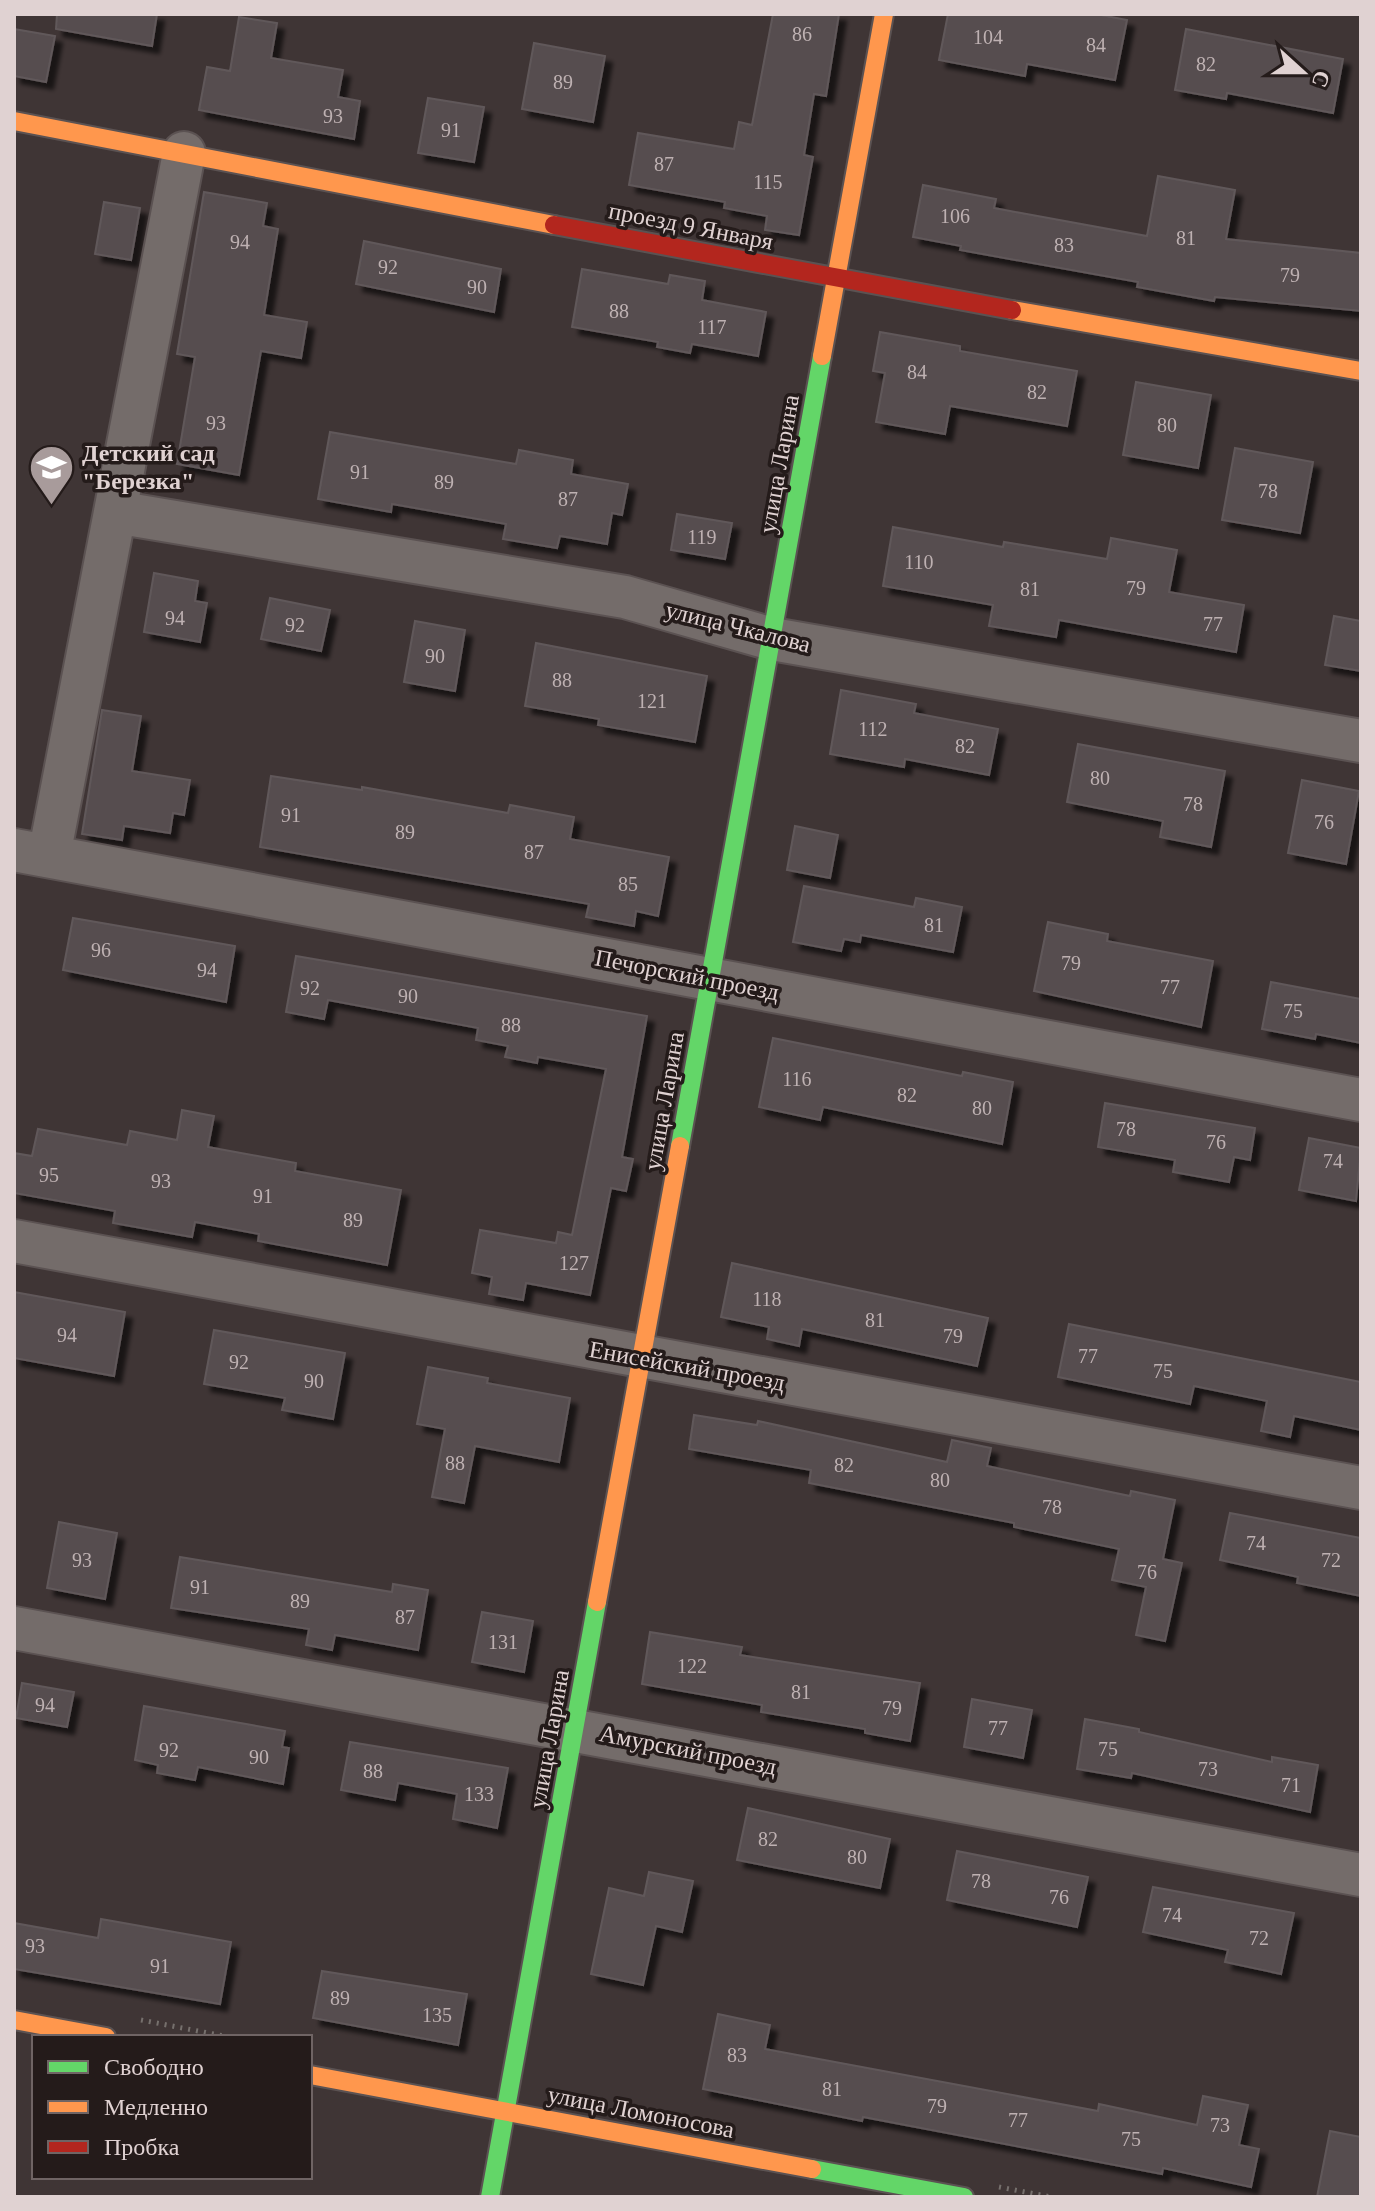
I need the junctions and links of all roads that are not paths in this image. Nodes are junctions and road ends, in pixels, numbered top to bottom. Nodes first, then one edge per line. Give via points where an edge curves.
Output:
1 (884, 14) edge
2 (14, 121) edge
3 (184, 153) junction
4 (836, 279) junction
5 (1361, 371) edge
6 (115, 512) junction
7 (772, 639) junction
8 (1361, 741) edge
9 (31, 853) edge
10 (710, 980) junction
11 (1361, 1100) edge
12 (14, 1241) edge
13 (642, 1358) junction
14 (1361, 1488) edge
15 (14, 1628) edge
16 (575, 1729) junction
17 (1361, 1875) edge
18 (14, 2020) edge
19 (95, 2035) edge
20 (312, 2075) edge
21 (506, 2111) junction
22 (490, 2197) edge
23 (964, 2197) edge

1 - 4 street, улица Ларина
2 - 3 street, проезд 9 Января
3 - 4 street, проезд 9 Января
3 - 6 street
4 - 5 street, проезд 9 Января
4 - 7 street, улица Ларина
6 - 7 street, улица Чкалова via 625,597
6 - 9 street
7 - 8 street, улица Чкалова
7 - 10 street, улица Ларина
9 - 10 street, Печорский проезд
10 - 11 street, Печорский проезд
10 - 13 street, улица Ларина
12 - 13 street, Енисейский проезд
13 - 14 street, Енисейский проезд
13 - 16 street, улица Ларина
15 - 16 street, Амурский проезд
16 - 17 street, Амурский проезд
16 - 21 street, улица Ларина
18 - 19 street
20 - 21 street, улица Ломоносова
21 - 22 street, улица Ларина
21 - 23 street, улица Ломоносова

